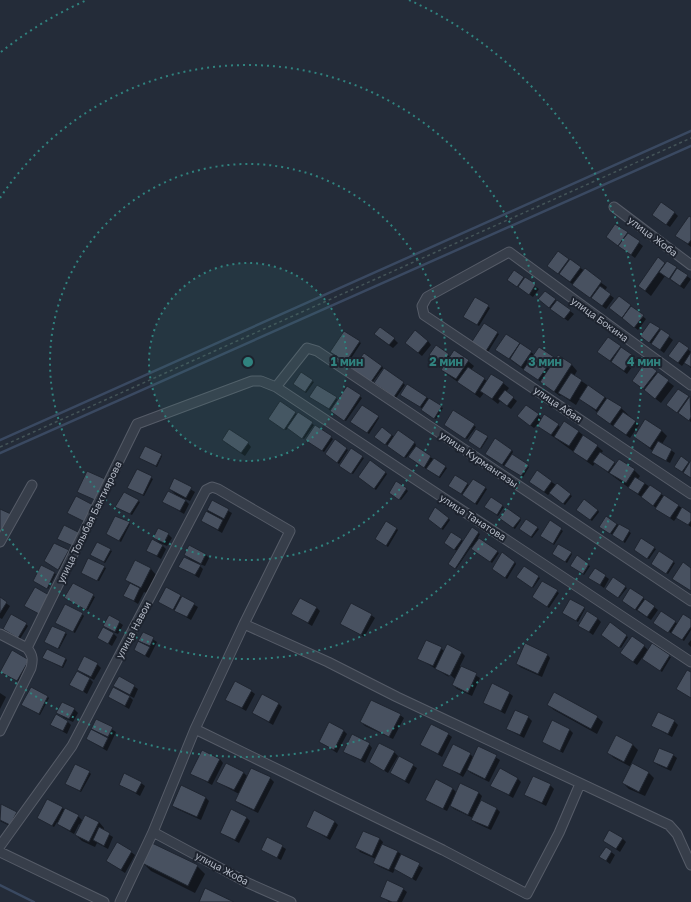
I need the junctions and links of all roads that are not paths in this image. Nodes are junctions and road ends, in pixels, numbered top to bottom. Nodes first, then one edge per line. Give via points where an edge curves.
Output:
1 (614, 207) dead end
2 (509, 252) joint
3 (691, 265) edge
4 (252, 381) joint
5 (691, 386) edge
6 (276, 387) junction
7 (32, 485) dead end
8 (691, 494) edge
9 (0, 542) edge
10 (691, 601) edge
11 (244, 624) junction
12 (0, 634) edge
13 (27, 648) junction
14 (691, 662) edge
15 (195, 729) junction
16 (0, 731) edge
17 (580, 784) junction
18 (153, 832) junction
19 (0, 846) edge
20 (0, 852) edge
21 (691, 865) edge
22 (525, 898) edge
23 (104, 902) edge
24 (120, 902) edge
25 (291, 902) edge

1 - 3 street, улица Жоба
2 - 5 street, улица Бокина
2 - 8 street, улица Абая via 427,297 422,306 424,315
4 - 6 street, улица Танатова via 261,381
4 - 13 street, улица Толыбая Бактиярова via 137,424
6 - 10 street, улица Курмангазы via 308,348 317,351
6 - 14 street, улица Танатова
7 - 9 street
11 - 15 street
11 - 17 street
11 - 19 street, улица Навои via 290,531 212,487 206,490 72,746
12 - 13 street
13 - 16 street via 33,660 31,668
15 - 18 street
15 - 22 street via 443,850
17 - 21 street via 668,825 677,834
17 - 22 street via 559,833
18 - 24 street
18 - 25 street, улица Жоба via 248,883
20 - 23 street

